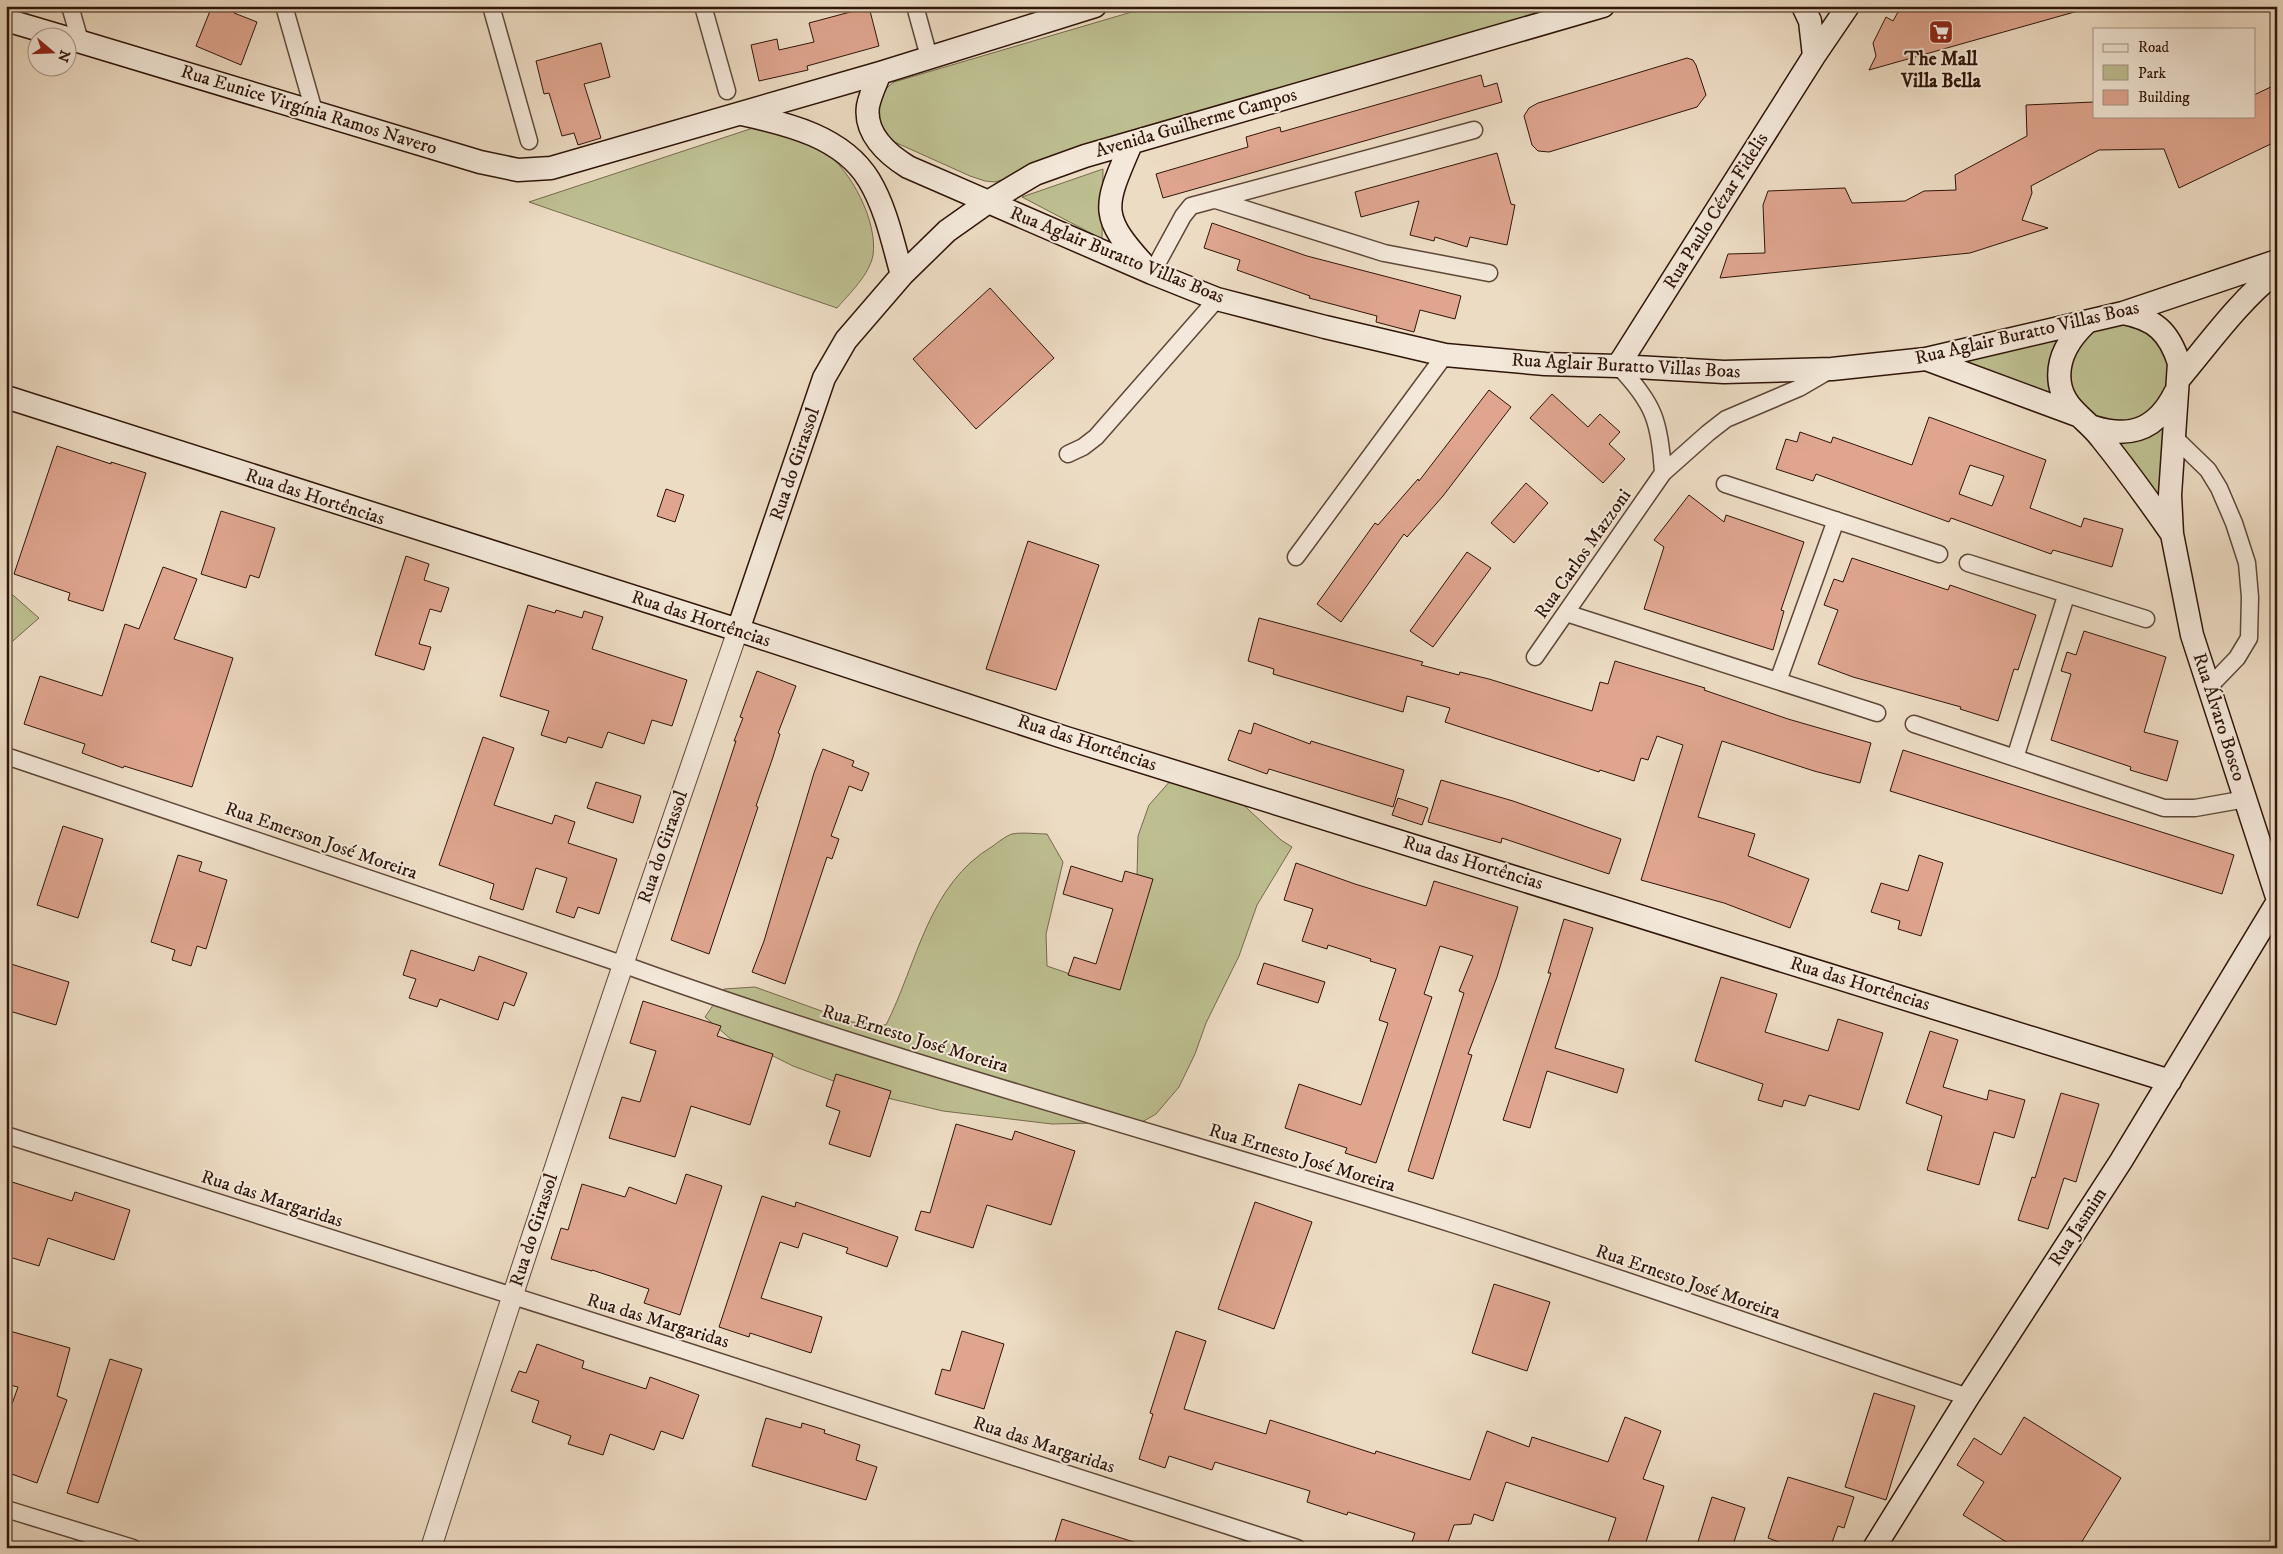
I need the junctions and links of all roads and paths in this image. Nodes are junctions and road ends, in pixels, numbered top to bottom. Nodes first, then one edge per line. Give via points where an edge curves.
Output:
1 (70, 6) edge
2 (284, 6) edge
3 (491, 6) edge
4 (703, 6) edge
5 (1095, 6) edge
6 (1603, 6) edge
7 (1803, 6) edge
8 (1848, 6) edge
9 (916, 11) edge
10 (6, 20) edge
11 (34, 28) edge
12 (71, 28) edge
13 (78, 41) edge
14 (1814, 56) junction
15 (929, 57) junction
16 (880, 73) junction
17 (727, 91) dead end
18 (314, 111) junction
19 (739, 114) junction
20 (1474, 130) dead end
21 (529, 141) dead end
22 (1131, 144) junction
23 (1216, 200) junction
24 (988, 202) junction
25 (2277, 261) edge
26 (2277, 271) edge
27 (1152, 273) junction
28 (902, 274) junction
29 (1489, 274) dead end
30 (1217, 299) junction
31 (2123, 313) junction
32 (2086, 323) junction
33 (1445, 355) junction
34 (1926, 359) junction
35 (1618, 366) junction
36 (1832, 369) junction
37 (2177, 386) junction
38 (6, 397) edge
39 (2085, 421) junction
40 (2174, 437) junction
41 (1068, 454) dead end
42 (1664, 473) junction
43 (1725, 484) dead end
44 (1836, 520) junction
45 (2172, 534) junction
46 (1939, 554) dead end
47 (1296, 557) dead end
48 (1968, 563) dead end
49 (2066, 596) junction
50 (1566, 613) junction
51 (2146, 619) dead end
52 (738, 630) junction
53 (1535, 657) dead end
54 (1778, 681) junction
55 (2208, 688) junction
56 (1877, 714) dead end
57 (1914, 724) dead end
58 (6, 756) edge
59 (2015, 758) junction
60 (2246, 799) junction
61 (2277, 897) edge
62 (2277, 904) edge
63 (622, 964) junction
64 (2170, 1081) junction
65 (6, 1135) edge
66 (512, 1296) junction
67 (1968, 1397) junction
68 (6, 1508) edge
69 (133, 1548) edge
70 (431, 1548) edge
71 (1297, 1548) edge
72 (1874, 1548) edge

1 - 12 street
2 - 18 street
3 - 21 street
4 - 17 street
5 - 15 main road
6 - 22 main road, Avenida Guilherme Campos
7 - 14 main road via 1810,21
8 - 14 main road, Rua Paulo Cézar Fidelis
9 - 15 street
10 - 11 main road, Rua Eunice Virgínia Ramos Navero
13 - 18 main road, Rua Eunice Virgínia Ramos Navero
14 - 35 main road, Rua Paulo Cézar Fidelis
15 - 16 main road
16 - 19 main road
16 - 24 main road via 868,106 870,125 889,156
18 - 19 main road, Rua Eunice Virgínia Ramos Navero via 480,162 518,170 552,168
19 - 28 main road via 782,123 814,135 841,149 857,163 884,211
20 - 23 street
22 - 24 main road, Avenida Guilherme Campos via 1035,174
22 - 27 main road via 1115,180 1110,202 1111,220 1121,240
23 - 27 street via 1191,206
23 - 29 street via 1384,253
24 - 27 main road, Rua Aglair Buratto Villas Boas
24 - 28 main road, Rua do Girassol via 947,232
25 - 31 main road, Rua Aglair Buratto Villas Boas
26 - 37 main road via 2230,318
27 - 30 main road, Rua Aglair Buratto Villas Boas
28 - 52 main road, Rua do Girassol via 846,340 828,370
30 - 33 main road, Rua Aglair Buratto Villas Boas
30 - 41 street via 1096,436
31 - 32 main road, Rua Aglair Buratto Villas Boas
31 - 37 main road, Rua Álvaro Bosco via 2153,323 2165,334 2179,363
32 - 34 main road, Rua Aglair Buratto Villas Boas
32 - 39 main road, Rua Álvaro Bosco via 2064,350 2060,367 2060,384 2066,401
33 - 35 main road, Rua Aglair Buratto Villas Boas via 1545,364
33 - 47 street
34 - 36 main road, Rua Aglair Buratto Villas Boas
34 - 39 main road
35 - 36 main road, Rua Aglair Buratto Villas Boas via 1724,372
35 - 42 street via 1639,388 1652,411 1661,439
36 - 42 street, Rua Carlos Mazzoni via 1799,388 1726,419
37 - 39 main road via 2168,408 2142,428 2125,433 2108,432
37 - 40 main road, Rua Álvaro Bosco
38 - 52 main road, Rua das Hortências
39 - 45 main road, Rua Álvaro Bosco via 2134,479
40 - 45 main road, Rua Álvaro Bosco via 2170,495
40 - 55 street via 2208,470 2219,488 2247,563 2249,638 2237,658
42 - 50 street, Rua Carlos Mazzoni
43 - 44 street
44 - 46 street
44 - 54 street
45 - 55 main road, Rua Álvaro Bosco via 2192,635
48 - 49 street
49 - 51 street
49 - 59 street
50 - 53 street, Rua Carlos Mazzoni
50 - 54 street
52 - 63 street, Rua do Girassol
52 - 64 main road, Rua das Hortências via 1066,738
54 - 56 street
55 - 60 main road, Rua Álvaro Bosco
57 - 59 street
58 - 63 street, Rua Emerson José Moreira
59 - 60 street via 2164,808 2196,808
60 - 61 main road, Rua Álvaro Bosco
62 - 64 main road, Rua Jasmim
63 - 66 street, Rua do Girassol
63 - 67 street, Rua Ernesto José Moreira via 836,1037 1458,1226
64 - 67 main road, Rua Jasmim
65 - 66 street, Rua das Margaridas
66 - 70 street, Rua do Girassol
66 - 71 street, Rua das Margaridas
67 - 72 main road, Rua Jasmim
68 - 69 street

